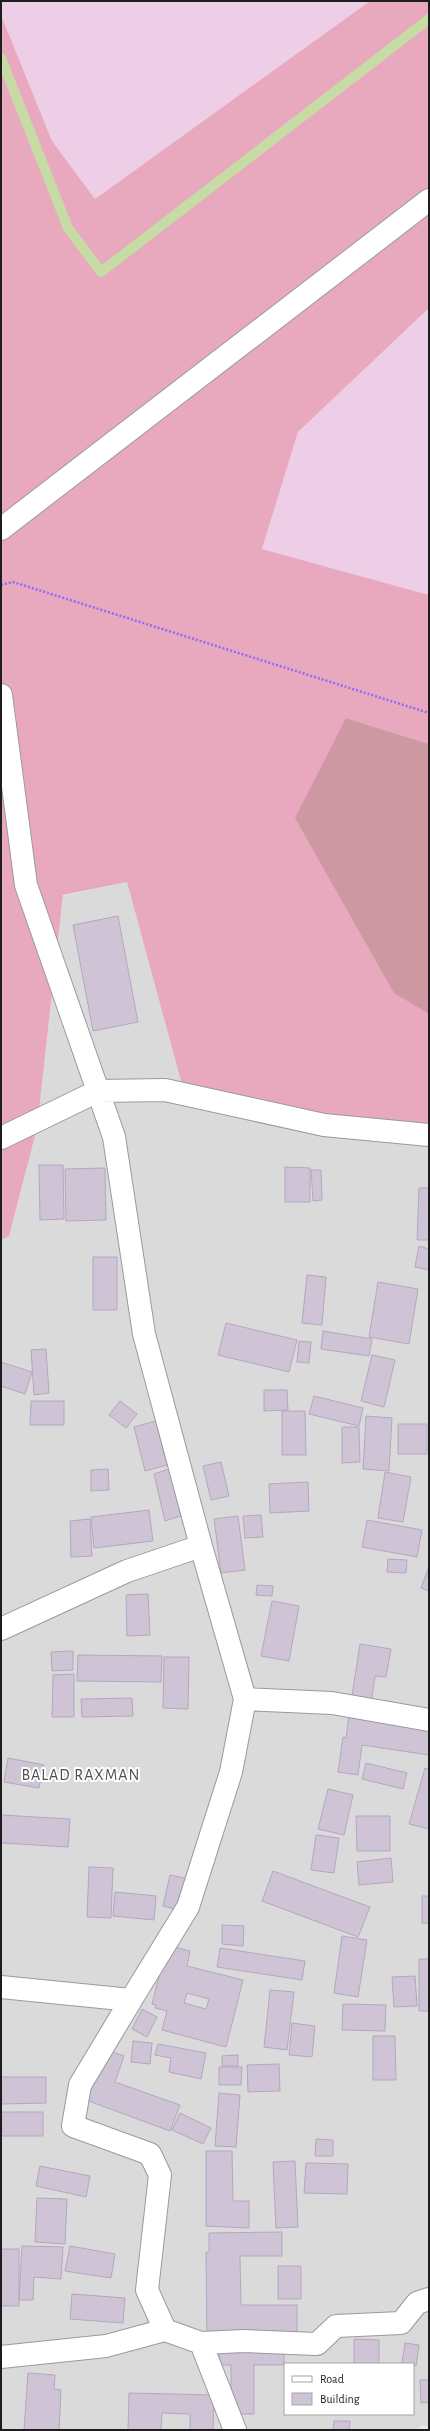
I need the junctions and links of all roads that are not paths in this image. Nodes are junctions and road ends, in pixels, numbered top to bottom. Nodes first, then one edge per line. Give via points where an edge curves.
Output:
1 (429, 200) edge
2 (1, 529) edge
3 (1, 695) edge
4 (98, 1091) junction
5 (429, 1135) edge
6 (1, 1138) edge
7 (201, 1546) junction
8 (1, 1629) edge
9 (245, 1699) junction
10 (429, 1720) edge
11 (1, 1987) edge
12 (131, 2000) junction
13 (429, 2299) edge
14 (165, 2330) junction
15 (201, 2343) junction
16 (1, 2357) edge
17 (235, 2430) edge

1 - 2 street
3 - 4 street via 26,885
4 - 5 street via 165,1090 324,1125
4 - 6 street
4 - 7 street via 114,1137 144,1334
7 - 8 street via 127,1572
7 - 9 street
9 - 10 street via 332,1703
9 - 12 street via 232,1772 188,1907
11 - 12 street
12 - 14 street via 80,2085 73,2126 150,2154 160,2175 147,2290
13 - 15 street via 417,2303 401,2323 336,2326 317,2344 244,2341
14 - 15 street
14 - 16 street via 106,2346
15 - 17 street

